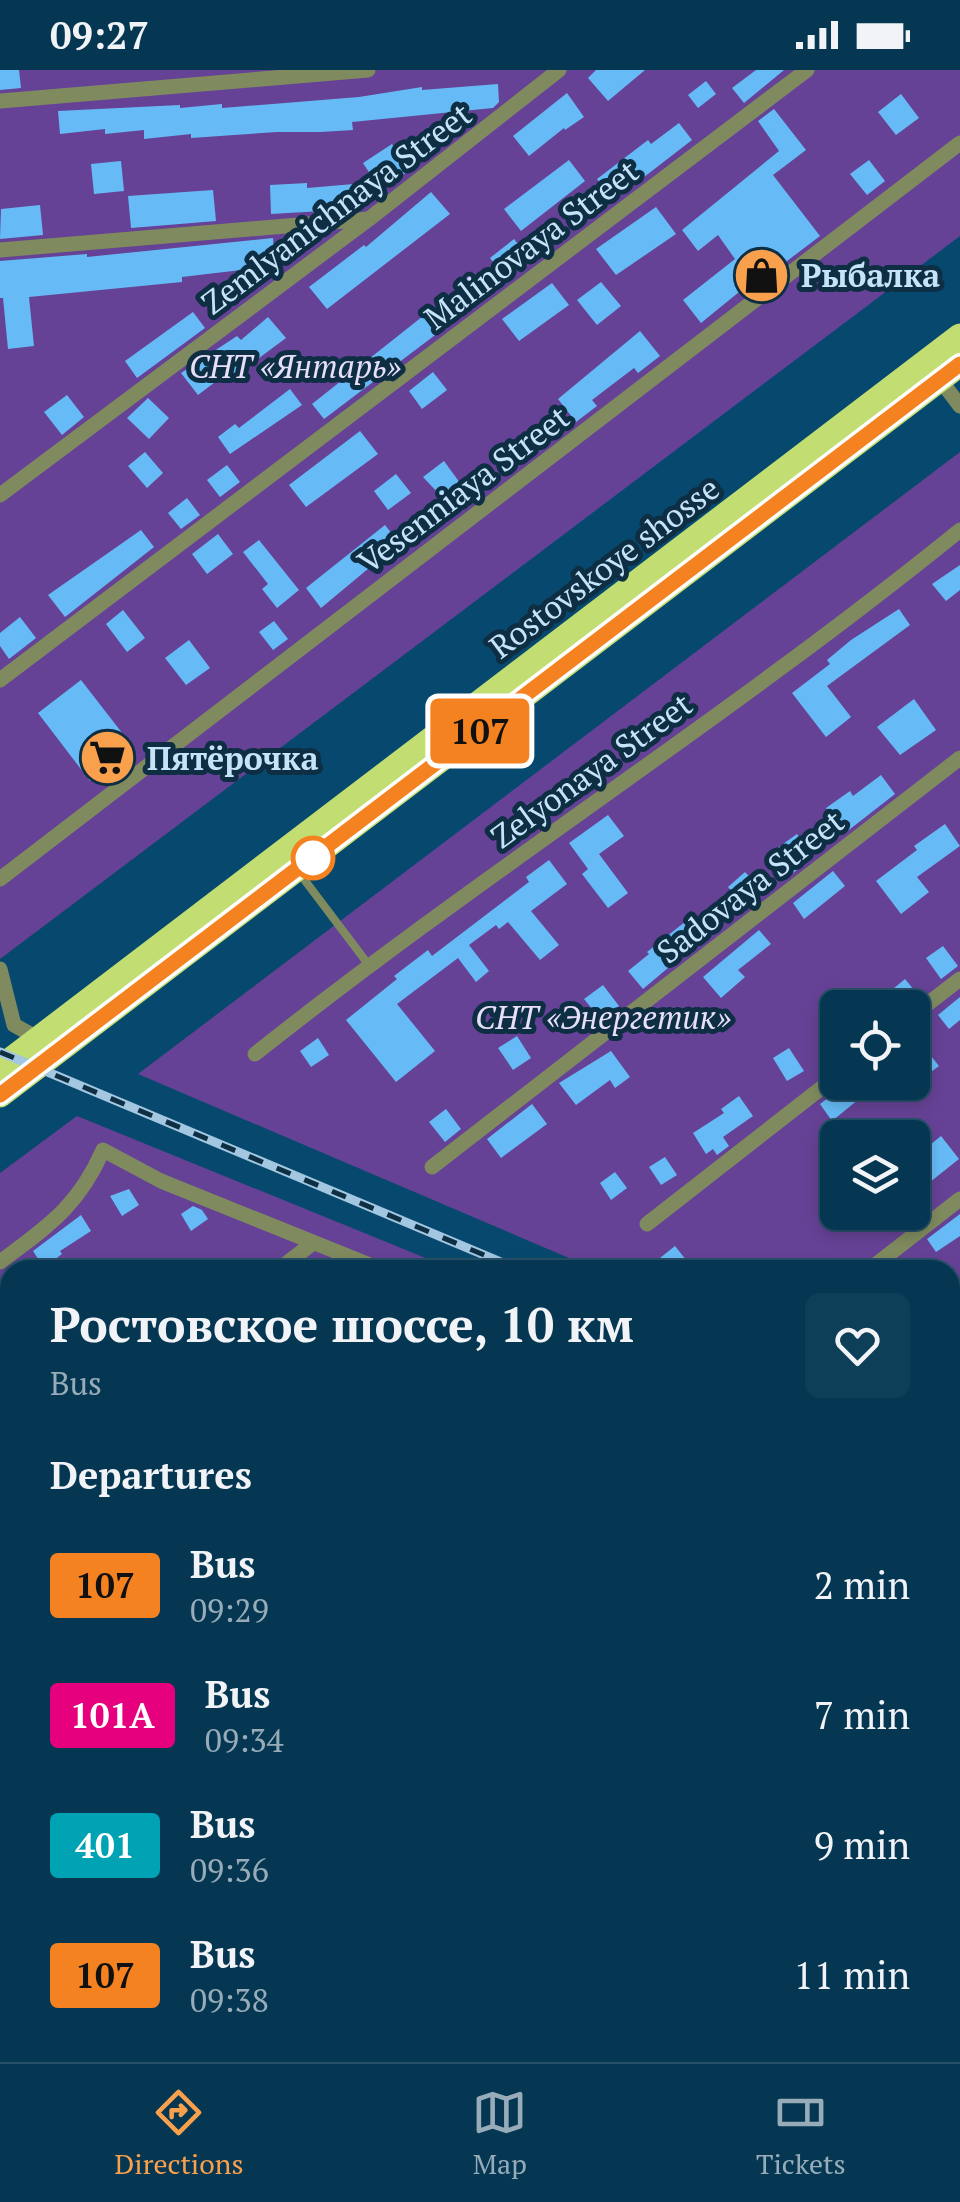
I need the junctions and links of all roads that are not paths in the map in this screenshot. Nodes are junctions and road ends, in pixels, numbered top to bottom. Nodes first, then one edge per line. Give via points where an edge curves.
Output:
1 (368, 70) edge
2 (559, 70) edge
3 (807, 70) edge
4 (0, 101) edge
5 (960, 144) edge
6 (369, 220) junction
7 (0, 250) edge
8 (960, 336) edge
9 (942, 368) edge
10 (960, 406) edge
11 (0, 495) edge
12 (960, 530) edge
13 (0, 680) edge
14 (960, 758) edge
15 (297, 870) junction
16 (0, 878) edge
17 (368, 964) junction
18 (0, 968) edge
19 (960, 979) edge
20 (930, 1002) edge
21 (49, 1044) junction
22 (255, 1054) dead end
23 (0, 1068) edge
24 (820, 1089) edge
25 (0, 1095) edge
26 (432, 1167) dead end
27 (960, 1199) edge
28 (647, 1224) dead end
29 (313, 1244) junction
30 (3, 1260) edge
31 (291, 1260) edge
32 (355, 1260) edge
33 (883, 1260) edge

1 - 4 street
2 - 6 street, Zemlyanichnaya Street
3 - 13 street, Malinovaya Street
5 - 16 street, Vesenniaya Street
6 - 7 street
6 - 11 street, Zemlyanichnaya Street
8 - 9 highway, Rostovskoye shosse
9 - 10 street
9 - 15 highway, Rostovskoye shosse
9 - 21 highway, Rostovskoye shosse
12 - 17 street, Zelyonaya Street via 874,600
14 - 26 street, Sadovaya Street
15 - 17 lane
15 - 21 highway, Rostovskoye shosse
17 - 22 street, Zelyonaya Street
18 - 21 street via 14,1024
19 - 20 street
21 - 23 highway, Rostovskoye shosse
21 - 25 highway, Rostovskoye shosse
24 - 28 street
27 - 33 street
29 - 30 street via 103,1150 89,1183 58,1218
29 - 31 street
29 - 32 street

